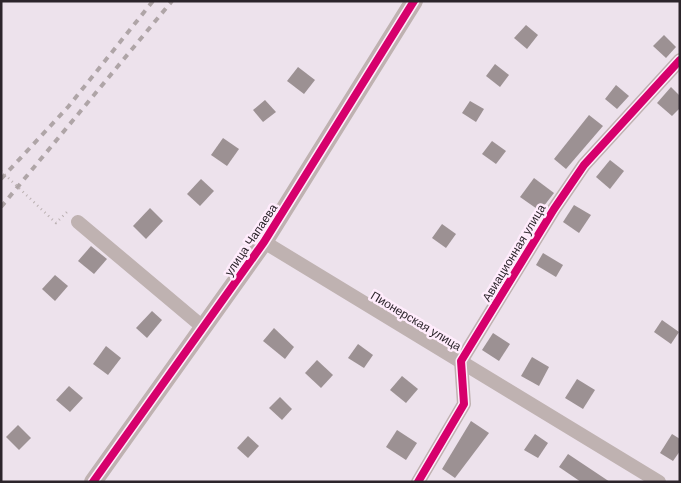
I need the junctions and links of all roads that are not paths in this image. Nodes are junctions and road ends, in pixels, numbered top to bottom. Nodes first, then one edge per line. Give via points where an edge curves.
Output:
1 (414, 1) edge
2 (680, 60) edge
3 (78, 222) dead end
4 (264, 242) junction
5 (204, 328) junction
6 (461, 362) junction
7 (93, 482) edge
8 (418, 482) edge
9 (659, 482) edge

1 - 4 street, улица Чапаева
2 - 6 street, Авиационная улица via 584,165
3 - 5 street
4 - 5 street, улица Чапаева
4 - 6 street, Пионерская улица
5 - 7 street, улица Чапаева
6 - 8 street via 464,404
6 - 9 street, Пионерская улица

